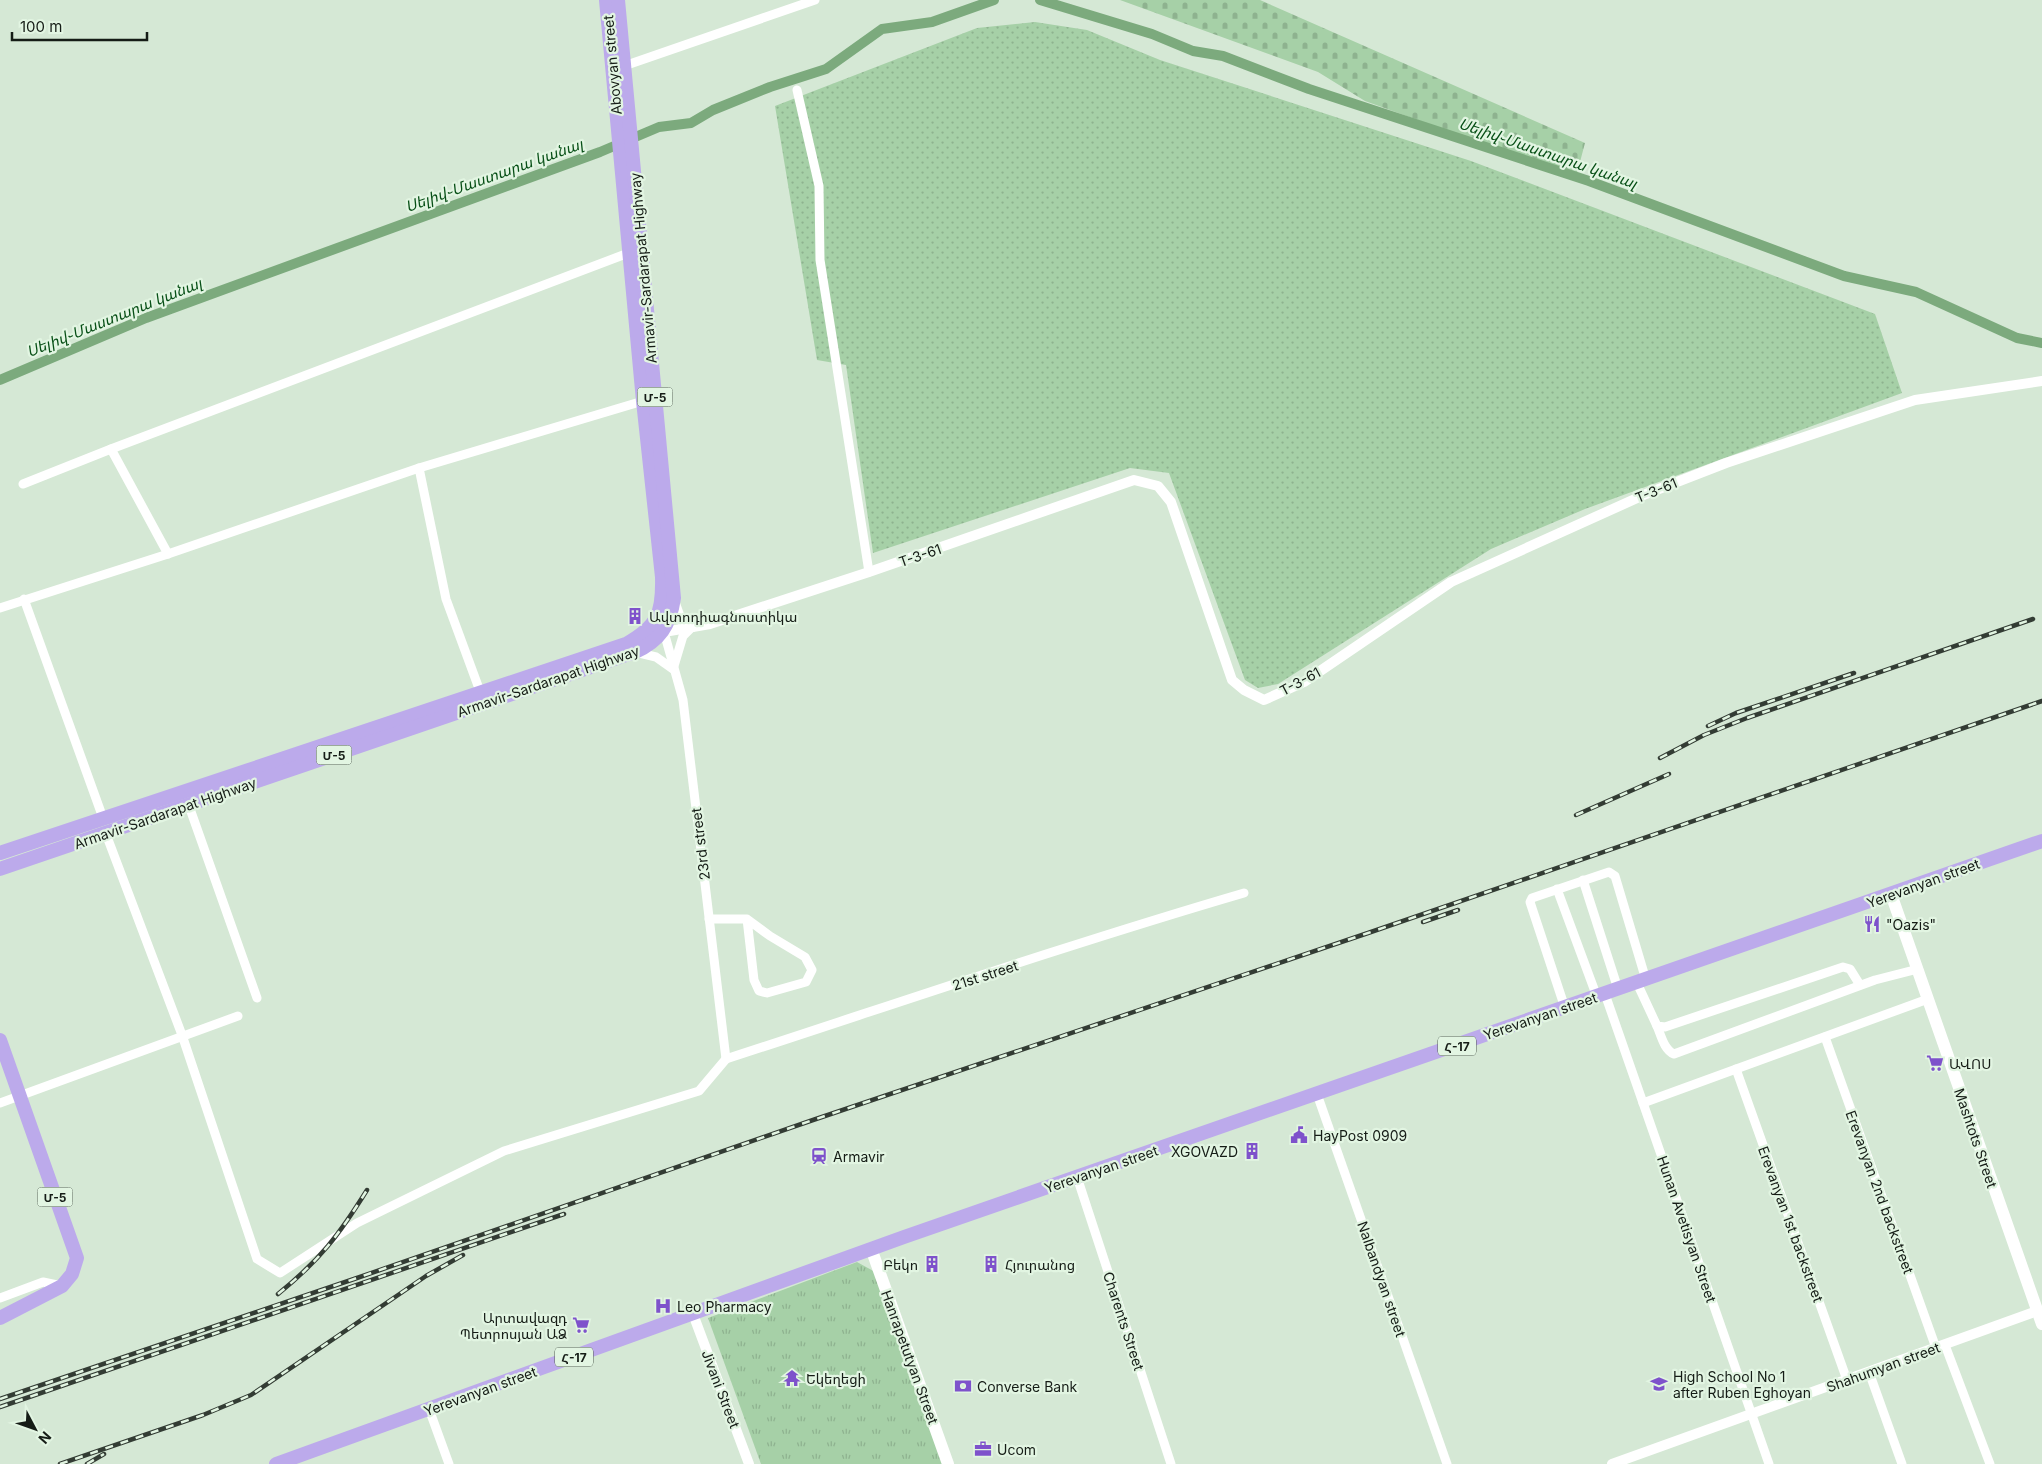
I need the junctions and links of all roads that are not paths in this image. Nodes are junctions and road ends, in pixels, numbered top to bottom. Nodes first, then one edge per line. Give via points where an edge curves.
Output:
1 (606, 0) edge
2 (618, 0) edge
3 (815, 0) edge
4 (615, 30) junction
5 (624, 66) junction
6 (797, 90) dead end
7 (624, 127) junction
8 (627, 162) junction
9 (631, 252) junction
10 (2042, 381) edge
11 (643, 401) junction
12 (110, 449) junction
13 (419, 468) junction
14 (23, 484) dead end
15 (168, 554) junction
16 (870, 572) junction
17 (24, 599) junction
18 (674, 599) junction
19 (0, 608) edge
20 (692, 627) junction
21 (658, 629) junction
22 (635, 652) junction
23 (673, 669) junction
24 (481, 694) junction
25 (361, 739) junction
26 (189, 806) junction
27 (103, 818) junction
28 (106, 834) junction
29 (2042, 841) edge
30 (0, 853) edge
31 (0, 869) edge
32 (1583, 880) junction
33 (1558, 889) junction
34 (1244, 892) dead end
35 (1891, 894) junction
36 (709, 919) junction
37 (748, 919) junction
38 (1918, 970) junction
39 (1642, 981) junction
40 (1860, 985) junction
41 (1618, 990) junction
42 (1601, 996) junction
43 (257, 998) dead end
44 (1928, 999) junction
45 (1565, 1008) junction
46 (238, 1016) dead end
47 (1657, 1026) junction
48 (182, 1035) junction
49 (1825, 1036) junction
50 (0, 1040) edge
51 (726, 1059) junction
52 (1736, 1069) junction
53 (1317, 1094) junction
54 (19, 1096) junction
55 (0, 1103) edge
56 (1643, 1103) junction
57 (1077, 1177) junction
58 (872, 1250) junction
59 (62, 1286) junction
60 (0, 1298) edge
61 (2040, 1311) edge
62 (693, 1314) junction
63 (0, 1318) edge
64 (2042, 1324) edge
65 (1940, 1346) junction
66 (1869, 1372) junction
67 (1847, 1380) junction
68 (429, 1409) junction
69 (1751, 1414) junction
70 (276, 1464) edge
71 (449, 1464) edge
72 (749, 1464) edge
73 (948, 1464) edge
74 (1171, 1464) edge
75 (1447, 1464) edge
76 (1612, 1464) edge
77 (1769, 1464) edge
78 (1902, 1464) edge
79 (1990, 1464) edge

1 - 4 highway, Abovyan street / Մ-5
2 - 4 highway, Abovyan street / Մ-5
3 - 5 street
4 - 5 highway, Abovyan street / Մ-5
4 - 7 highway, Abovyan street / Մ-5
5 - 7 highway, Abovyan street / Մ-5
6 - 16 street via 819,186 820,260
7 - 8 highway, Armavir-Sardarapat Highway / Մ-5
8 - 9 highway, Armavir-Sardarapat Highway / Մ-5
8 - 18 highway, Armavir-Sardarapat Highway / Մ-5
9 - 11 highway, Armavir-Sardarapat Highway / Մ-5
9 - 12 street
10 - 16 street, T-3-61 via 1915,400 1726,463 1646,494 1451,582 1304,682 1264,700 1232,680 1171,502 1158,486 1134,480
11 - 13 street
11 - 21 highway, Armavir-Sardarapat Highway / Մ-5 via 662,577 663,598
12 - 14 street
12 - 15 street
13 - 15 street
13 - 24 street via 446,599
15 - 17 street
16 - 20 street, T-3-61
17 - 19 street
17 - 27 street
18 - 20 street via 681,620
18 - 21 highway, Armavir-Sardarapat Highway / Մ-5 via 672,613
20 - 21 street, T-3-61
20 - 23 street via 683,636
21 - 22 highway, Armavir-Sardarapat Highway / Մ-5 via 651,644
21 - 23 street, 23rd street
21 - 24 highway, Armavir-Sardarapat Highway / Մ-5 via 626,644
22 - 23 street via 656,657
22 - 25 highway, Armavir-Sardarapat Highway / Մ-5
23 - 36 street, 23rd street via 683,700
24 - 25 highway, Armavir-Sardarapat Highway / Մ-5
25 - 26 highway, Armavir-Sardarapat Highway / Մ-5
25 - 27 highway, Armavir-Sardarapat Highway / Մ-5
26 - 28 highway, Armavir-Sardarapat Highway / Մ-5
26 - 43 street
27 - 30 highway, Armavir-Sardarapat Highway / Մ-5
28 - 31 highway, Armavir-Sardarapat Highway / Մ-5
28 - 48 street
29 - 35 highway, Yerevanyan street / Հ-17
32 - 33 street
32 - 39 street via 1609,872 1615,876
32 - 41 street
33 - 42 street, Hunan Avetisyan Street
33 - 45 street via 1532,898 1530,902
34 - 51 street, 21st street via 1114,931
35 - 38 main road, Mashtots Street
35 - 39 highway, Yerevanyan street / Հ-17
36 - 37 street
36 - 51 street, 23rd street
37 - 37 street via 805,957 812,970 806,982 767,993 759,991 754,980
38 - 40 street
38 - 44 main road, Mashtots Street
39 - 41 highway, Yerevanyan street / Հ-17
39 - 47 street
40 - 47 street via 1850,969 1843,967 1700,1017 1665,1027
40 - 47 street via 1674,1054 1665,1045
41 - 42 highway, Yerevanyan street / Հ-17
42 - 45 highway, Yerevanyan street / Հ-17
42 - 56 street, Hunan Avetisyan Street
44 - 49 street
44 - 61 main road, Mashtots Street
45 - 53 highway, Yerevanyan street / Հ-17
46 - 48 street
48 - 51 street via 257,1259 280,1273 357,1224 504,1151 699,1091
48 - 54 street
49 - 52 street
49 - 65 street, Erevanyan 2nd backstreet
50 - 54 highway, Մ-5
52 - 56 street
52 - 67 street, Erevanyan 1st backstreet
53 - 57 highway, Yerevanyan street / Հ-17
53 - 75 street, Nalbandyan street
54 - 55 street
54 - 59 highway, Մ-5 via 77,1258 72,1274
56 - 69 street, Hunan Avetisyan Street
57 - 58 highway, Yerevanyan street / Հ-17
57 - 74 street, Charents Street
58 - 62 highway, Yerevanyan street / Հ-17
58 - 73 main road, Hanrapetutyan Street
59 - 60 street via 43,1282
59 - 63 highway
61 - 64 main road, Mashtots Street
61 - 65 street, Shahumyan street
62 - 68 highway, Yerevanyan street / Հ-17
62 - 72 street, Jivani Street
65 - 66 street, Shahumyan street
65 - 79 street, Erevanyan 2nd backstreet
66 - 67 street, Shahumyan street
66 - 78 street
67 - 69 street, Shahumyan street
68 - 70 highway, Yerevanyan street / Հ-17
68 - 71 street
69 - 76 street, Shahumyan street
69 - 77 street, Hunan Avetisyan Street

